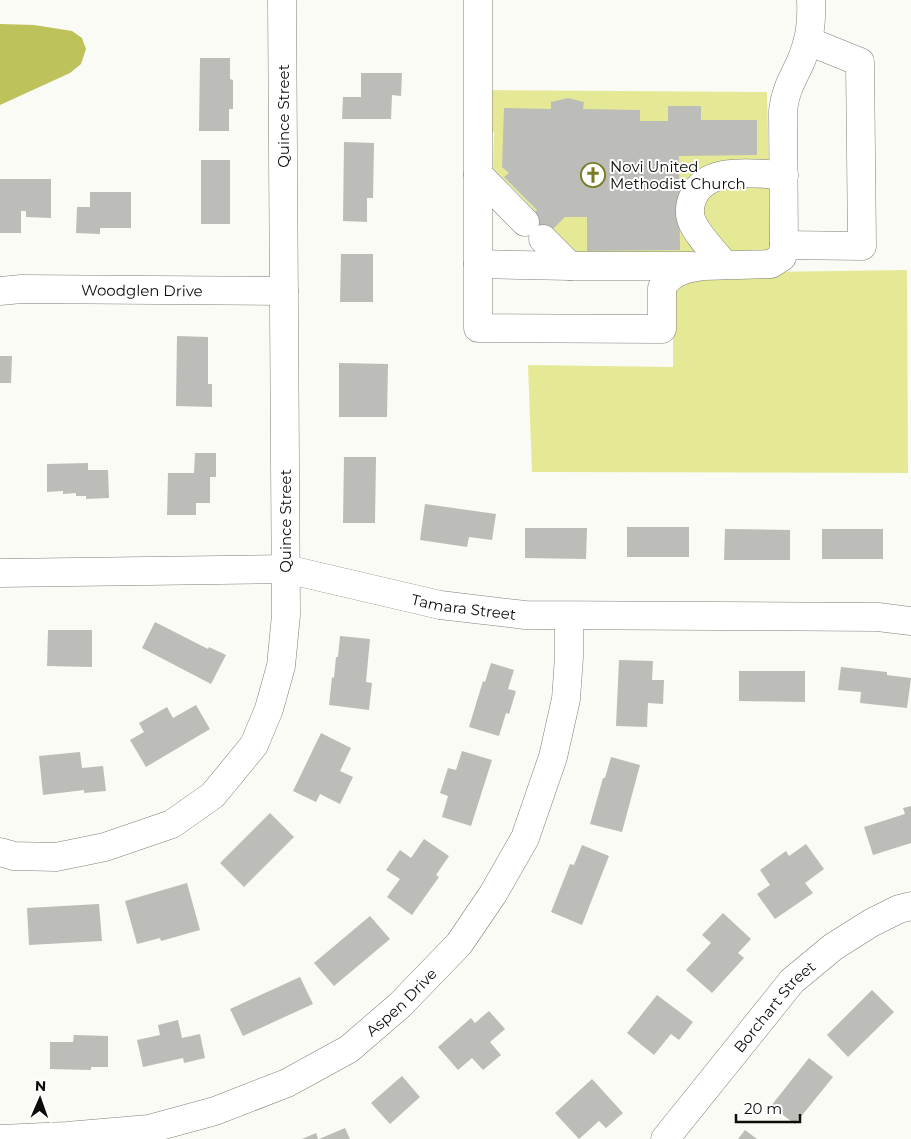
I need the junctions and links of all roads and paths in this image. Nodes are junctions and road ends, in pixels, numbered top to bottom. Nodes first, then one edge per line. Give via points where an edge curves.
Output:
1 (282, 0) edge
2 (478, 0) edge
3 (811, 0) edge
4 (808, 41) junction
5 (478, 174) junction
6 (784, 175) junction
7 (784, 245) junction
8 (478, 264) junction
9 (570, 266) junction
10 (714, 266) junction
11 (0, 291) edge
12 (284, 291) junction
13 (286, 570) junction
14 (10, 572) edge
15 (569, 616) junction
16 (911, 621) edge
17 (0, 852) edge
18 (911, 906) edge
19 (149, 1134) edge
20 (0, 1139) edge
21 (665, 1139) edge

1 - 12 street, Quince Street
2 - 5 street
3 - 4 street via 812,23
4 - 6 street via 784,97
4 - 7 street via 860,62 862,246
5 - 8 street
5 - 9 street
6 - 7 street
6 - 10 street via 731,174 704,182 696,191 690,204 691,218
7 - 10 street via 782,257 771,264
8 - 9 street
8 - 10 street via 478,328 662,329 662,288 665,282 686,269
9 - 10 street
11 - 12 street, Woodglen Drive
12 - 13 street, Quince Street
13 - 14 street, Tamara Street
13 - 15 street, Tamara Street via 440,605 525,615
13 - 17 street, Quince Street via 281,666 270,709 254,745 213,795 172,824 105,847 56,857 14,856
15 - 16 street, Tamara Street via 878,617
15 - 19 street, Aspen Drive via 566,699 553,757 525,838 459,944 400,1005 348,1049 287,1083
18 - 21 street, Borchart Street via 871,923 833,947 792,981
19 - 20 street, Aspen Drive

